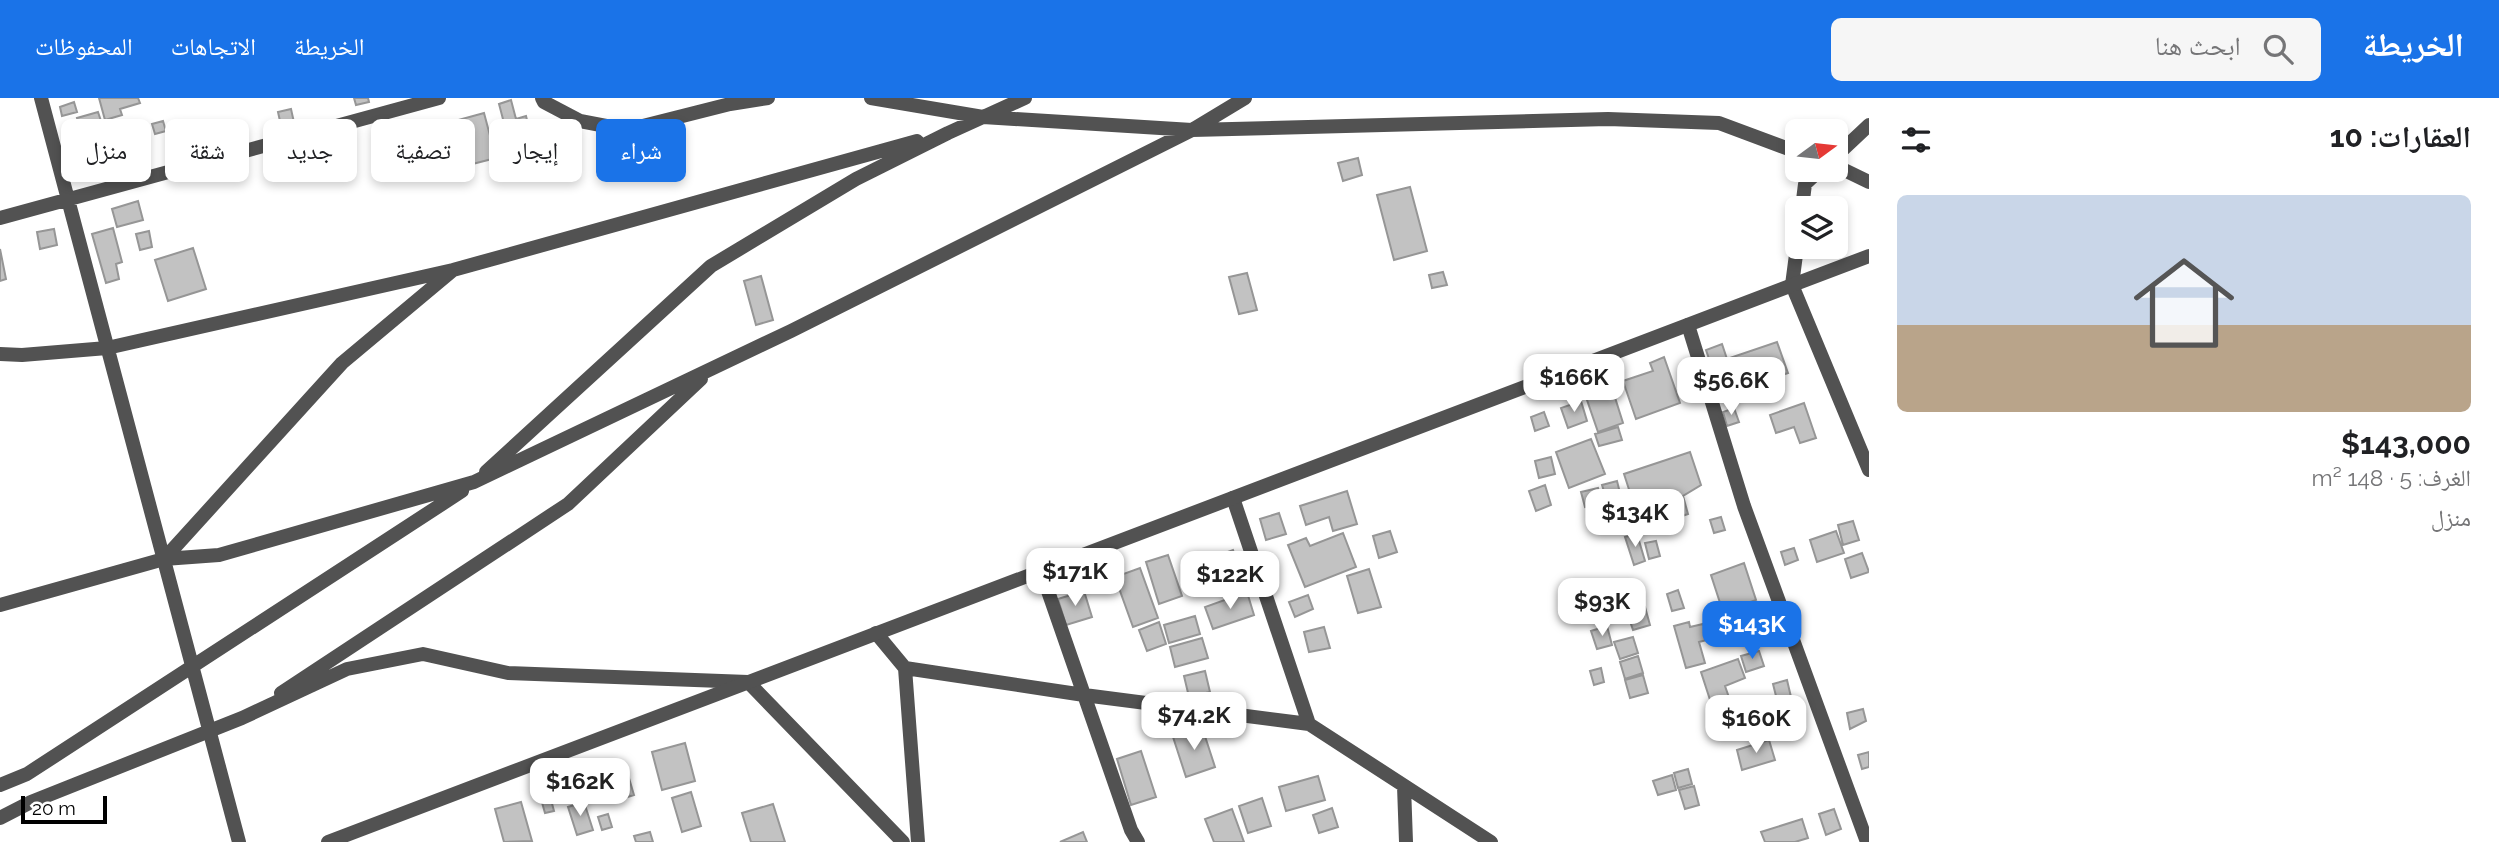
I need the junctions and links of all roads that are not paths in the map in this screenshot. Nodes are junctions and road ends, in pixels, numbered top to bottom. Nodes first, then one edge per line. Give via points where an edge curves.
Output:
1 (41, 98) edge
2 (439, 98) edge
3 (542, 98) edge
4 (768, 98) edge
5 (871, 98) edge
6 (1025, 98) edge
7 (1245, 98) edge
8 (983, 117) junction
9 (1869, 125) edge
10 (1192, 130) junction
11 (948, 133) junction
12 (1848, 145) edge
13 (1785, 148) edge
14 (1848, 171) edge
15 (1869, 181) edge
16 (68, 200) junction
17 (0, 218) edge
18 (1869, 256) edge
19 (1796, 259) edge
20 (453, 270) junction
21 (1793, 285) junction
22 (1688, 325) junction
23 (107, 348) junction
24 (0, 354) edge
25 (711, 370) junction
26 (1869, 470) edge
27 (474, 482) junction
28 (1233, 498) junction
29 (163, 559) junction
30 (1041, 571) junction
31 (0, 605) edge
32 (876, 633) junction
33 (192, 666) junction
34 (905, 668) junction
35 (748, 682) junction
36 (1084, 695) junction
37 (242, 718) junction
38 (1309, 724) junction
39 (209, 731) junction
40 (0, 785) edge
41 (1404, 786) junction
42 (0, 818) edge
43 (239, 842) edge
44 (328, 842) edge
45 (903, 842) edge
46 (918, 842) edge
47 (1138, 842) edge
48 (1406, 842) edge
49 (1491, 842) edge
50 (1867, 842) edge

1 - 16 street
2 - 16 street
3 - 4 street via 580,121 627,130
5 - 8 street
6 - 8 street
7 - 10 street
8 - 10 street
8 - 11 street
9 - 12 street
10 - 13 street via 1608,120 1718,123
10 - 25 street
11 - 20 street
11 - 27 street via 856,180 710,266
14 - 15 street
16 - 17 street
16 - 23 street
18 - 21 street
19 - 21 street
20 - 23 street
20 - 29 street via 342,363
21 - 22 street
21 - 26 street
22 - 28 street
22 - 50 street via 1744,506
23 - 24 street
23 - 29 street
25 - 27 street
25 - 37 street via 568,504
27 - 29 street via 219,555
27 - 33 street
28 - 30 street
28 - 38 street
29 - 31 street
29 - 33 street
30 - 32 street
30 - 36 street
32 - 34 street
32 - 35 street
33 - 39 street
33 - 40 street via 27,774
34 - 36 street
34 - 46 street
35 - 37 street via 508,673 423,654 348,669
35 - 44 street
35 - 45 street
36 - 38 street
36 - 47 street
37 - 39 street
38 - 41 street
39 - 42 street
39 - 43 street
41 - 48 street
41 - 49 street

